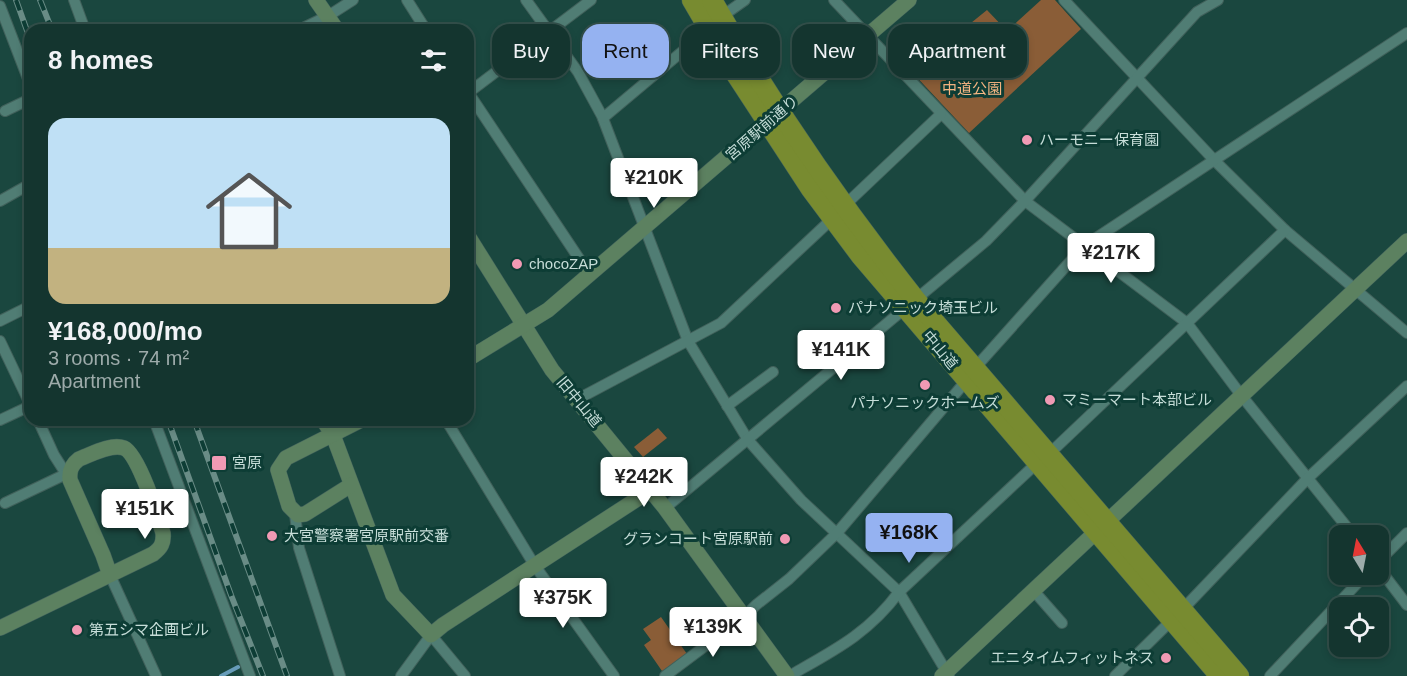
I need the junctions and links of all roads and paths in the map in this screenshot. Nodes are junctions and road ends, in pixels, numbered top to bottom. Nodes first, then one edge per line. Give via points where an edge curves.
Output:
1 (74, 0) edge
2 (316, 0) edge
3 (353, 0) edge
4 (406, 0) edge
5 (526, 0) edge
6 (591, 0) edge
7 (692, 0) edge
8 (745, 0) edge
9 (834, 0) edge
10 (909, 0) edge
11 (1065, 0) edge
12 (1218, 0) edge
13 (0, 6) edge
14 (714, 15) edge
15 (328, 16) junction
16 (83, 24) edge
17 (311, 24) edge
18 (333, 24) edge
19 (422, 24) edge
20 (544, 24) edge
21 (560, 24) edge
22 (856, 24) edge
23 (876, 28) edge
24 (1407, 33) edge
25 (876, 45) edge
26 (570, 61) edge
27 (24, 68) edge
28 (492, 75) edge
29 (819, 78) edge
30 (1136, 78) junction
31 (474, 89) edge
32 (24, 102) edge
33 (474, 102) edge
34 (5, 111) dead end
35 (941, 114) junction
36 (603, 118) junction
37 (773, 118) junction
38 (1215, 161) junction
39 (24, 187) edge
40 (0, 201) edge
41 (1025, 201) junction
42 (839, 212) junction
43 (646, 228) junction
44 (1285, 230) junction
45 (1407, 241) edge
46 (474, 246) edge
47 (1084, 246) junction
48 (590, 275) junction
49 (1353, 289) junction
50 (910, 304) junction
51 (24, 309) edge
52 (0, 321) edge
53 (1187, 324) junction
54 (523, 327) junction
55 (1407, 333) edge
56 (0, 341) edge
57 (688, 341) junction
58 (474, 355) edge
59 (773, 372) dead end
60 (970, 375) junction
61 (1407, 386) edge
62 (24, 392) edge
63 (1241, 395) junction
64 (576, 400) junction
65 (727, 406) junction
66 (24, 408) edge
67 (0, 420) edge
68 (41, 426) edge
69 (156, 426) edge
70 (327, 426) edge
71 (350, 426) edge
72 (450, 426) edge
73 (333, 435) junction
74 (748, 440) junction
75 (1043, 459) junction
76 (67, 470) junction
77 (1308, 478) junction
78 (351, 484) junction
79 (651, 490) junction
80 (5, 503) dead end
81 (665, 508) junction
82 (295, 514) junction
83 (1345, 525) edge
84 (1101, 526) junction
85 (837, 533) junction
86 (1407, 533) edge
87 (1389, 551) edge
88 (535, 566) junction
89 (110, 574) junction
90 (1389, 581) edge
91 (1356, 585) edge
92 (1033, 590) junction
93 (899, 592) junction
94 (1407, 605) edge
95 (1177, 614) junction
96 (744, 617) junction
97 (1062, 623) dead end
98 (0, 628) edge
99 (431, 636) junction
100 (946, 675) edge
101 (156, 676) edge
102 (250, 676) edge
103 (340, 676) edge
104 (401, 676) edge
105 (465, 676) edge
106 (614, 676) edge
107 (665, 676) edge
108 (788, 676) edge
109 (1115, 676) edge
110 (1220, 676) edge
111 (1239, 676) edge
112 (1270, 676) edge

1 - 16 street
2 - 15 street
3 - 15 street
4 - 19 street
5 - 20 street
6 - 21 street
7 - 14 highway, 中山道
8 - 14 street
9 - 22 street
10 - 23 street, 宮原駅前通り
11 - 30 street
12 - 30 street via 1197,12
13 - 27 street
14 - 36 street
14 - 37 highway, 中山道
15 - 17 street
15 - 18 street
24 - 38 street
25 - 35 street
26 - 36 street
28 - 31 street
29 - 37 street, 宮原駅前通り
30 - 38 street
30 - 41 street
32 - 34 street
33 - 48 street
35 - 41 street
35 - 42 street
36 - 43 street
37 - 42 highway, 中山道 via 811,189
37 - 43 street, 宮原駅前通り
38 - 44 street
38 - 47 street
39 - 40 street
41 - 47 street
41 - 50 street via 986,242
42 - 50 highway, 中山道 via 861,256
42 - 57 street via 721,323
43 - 48 street, 宮原駅前通り
43 - 57 street
44 - 49 street
44 - 53 street
45 - 49 street
46 - 54 street, 旧中山道
47 - 53 street
47 - 60 street
48 - 54 street, 宮原駅前通り
49 - 55 street
49 - 63 street
50 - 60 highway, 中山道
50 - 74 street
51 - 52 street
53 - 63 street
53 - 75 street
54 - 58 street, 宮原駅前通り
54 - 64 street, 旧中山道
56 - 62 street
57 - 64 street
57 - 65 street
59 - 65 street
60 - 75 highway, 中山道
60 - 85 street
61 - 77 street
63 - 77 street
63 - 84 street
64 - 79 street, 旧中山道
65 - 74 street
66 - 67 street
68 - 76 street
69 - 102 street
70 - 73 street
71 - 73 street
72 - 88 street
73 - 78 street
73 - 82 street via 286,458 280,465 278,475
74 - 81 street
74 - 85 street via 801,500
75 - 84 highway, 中山道
75 - 93 street
76 - 80 street
76 - 89 street
76 - 89 street via 79,459 116,447 124,448 136,460 164,540 153,555
77 - 83 street
77 - 95 street
78 - 82 street via 305,514
78 - 99 street via 393,595
79 - 81 street, 旧中山道
79 - 88 street
81 - 96 street, 旧中山道
82 - 103 street via 299,548
84 - 92 street
84 - 95 highway, 中山道
85 - 93 street
85 - 96 street
86 - 87 street
88 - 99 street
88 - 106 street
89 - 98 street
89 - 101 street
90 - 94 street
91 - 112 street
92 - 97 street
92 - 100 street
93 - 100 street
93 - 108 street via 852,640
95 - 109 street
95 - 110 highway, 中山道
95 - 111 highway, 中山道
96 - 107 street
96 - 108 street, 旧中山道
99 - 104 street
99 - 105 street

